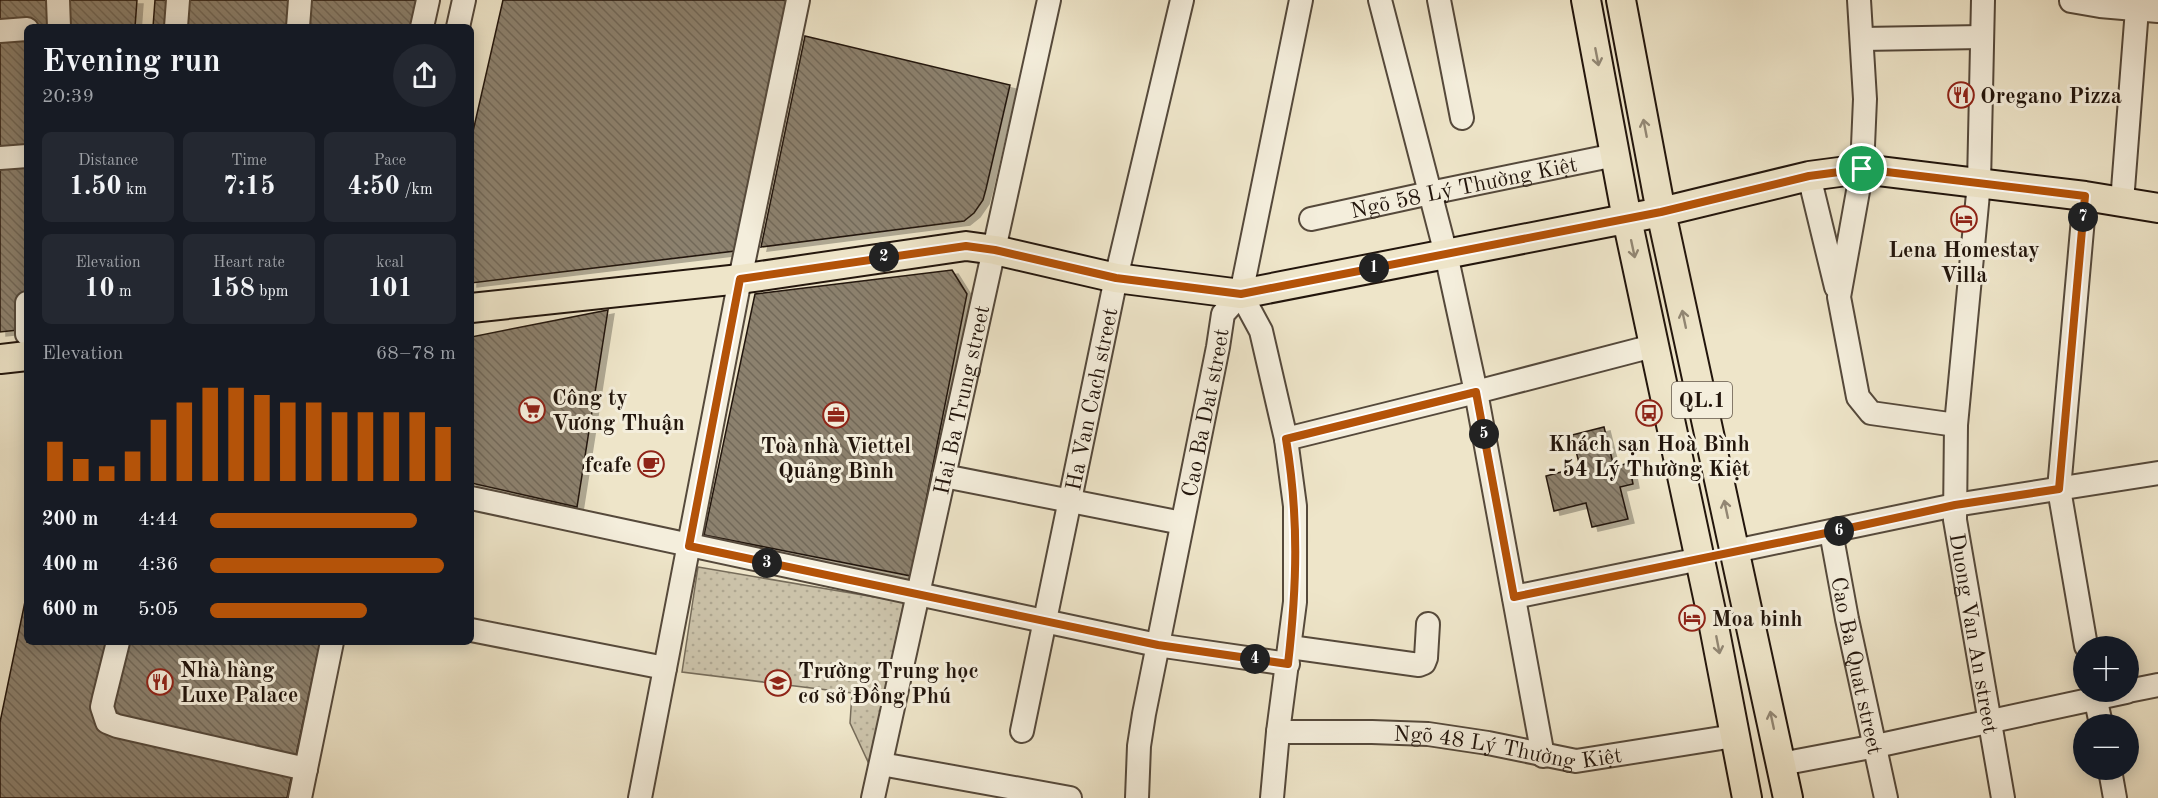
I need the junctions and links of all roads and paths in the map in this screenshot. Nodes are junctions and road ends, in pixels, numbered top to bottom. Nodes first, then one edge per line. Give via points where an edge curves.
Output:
1 (58, 0) edge
2 (177, 0) edge
3 (300, 0) edge
4 (428, 0) edge
5 (464, 0) edge
6 (798, 0) edge
7 (1049, 0) edge
8 (1182, 0) edge
9 (1301, 0) edge
10 (1380, 0) edge
11 (1439, 0) edge
12 (1586, 0) edge
13 (1621, 0) edge
14 (1859, 0) edge
15 (1983, 0) edge
16 (2071, 1) edge
17 (2148, 10) edge
18 (59, 24) edge
19 (176, 24) edge
20 (298, 24) edge
21 (423, 24) edge
22 (459, 24) edge
23 (24, 30) edge
24 (0, 31) edge
25 (1982, 37) junction
26 (1862, 39) junction
27 (1462, 118) dead end
28 (1616, 155) junction
29 (24, 156) edge
30 (0, 158) edge
31 (1862, 169) junction
32 (1809, 176) junction
33 (1979, 183) junction
34 (1430, 193) junction
35 (2085, 196) junction
36 (2122, 202) junction
37 (2158, 208) edge
38 (1661, 212) junction
39 (1311, 219) dead end
40 (1627, 219) junction
41 (995, 250) junction
42 (1446, 254) junction
43 (1116, 278) junction
44 (740, 279) junction
45 (1241, 294) junction
46 (1839, 297) junction
47 (474, 308) edge
48 (1653, 346) junction
49 (24, 356) edge
50 (0, 359) edge
51 (1476, 392) junction
52 (1956, 425) junction
53 (1286, 439) junction
54 (2158, 473) edge
55 (944, 476) junction
56 (2059, 489) junction
57 (474, 499) edge
58 (1069, 501) junction
59 (1955, 505) junction
60 (1182, 523) junction
61 (1831, 532) junction
62 (689, 546) junction
63 (1735, 551) junction
64 (1700, 559) junction
65 (917, 595) junction
66 (1514, 597) junction
67 (1747, 609) junction
68 (1712, 616) junction
69 (1044, 621) junction
70 (1428, 624) dead end
71 (474, 631) edge
72 (2084, 636) edge
73 (117, 645) edge
74 (331, 645) edge
75 (1158, 645) junction
76 (1289, 656) junction
77 (665, 668) junction
78 (2158, 685) edge
79 (2139, 689) edge
80 (2073, 700) edge
81 (1991, 720) junction
82 (1022, 730) dead end
83 (1278, 732) junction
84 (1734, 735) junction
85 (1876, 746) junction
86 (1543, 756) junction
87 (881, 764) junction
88 (1781, 764) junction
89 (306, 769) junction
90 (2112, 780) edge
91 (300, 798) edge
92 (640, 798) edge
93 (873, 798) edge
94 (1070, 798) edge
95 (1137, 798) edge
96 (1272, 798) edge
97 (1747, 798) edge
98 (1788, 798) edge
99 (1886, 798) edge
100 (2003, 798) edge
101 (2115, 798) edge

1 - 18 street
2 - 19 street
3 - 20 street
4 - 21 street
5 - 22 street
6 - 44 street
7 - 41 street, Hai Ba Trung street
8 - 43 street, Ha Van Cach street
9 - 45 street, Cao Ba Dat street
10 - 34 street
11 - 27 street
12 -> 28 main road, QL.1
38 -> 13 main road, QL.1
14 - 26 street
15 - 25 street, Duong Van An street
16 - 17 street
17 - 36 street
23 - 24 street
25 - 26 street
25 - 33 street, Duong Van An street
26 - 31 street
28 - 34 street, Ngõ 58 Lý Thường Kiệt
28 - 40 main road, QL.1
29 - 30 street
31 - 32 main road
31 - 33 main road
31 - 46 street
32 - 38 main road
32 - 46 street
33 - 35 main road
33 - 52 street, Duong Van An street
34 - 39 street, Ngõ 58 Lý Thường Kiệt
34 - 42 street
35 - 36 main road
35 - 56 street
36 - 37 main road
38 - 40 main road
63 -> 38 main road, QL.1
40 - 42 main road
40 -> 48 main road, QL.1
41 - 43 main road
41 - 44 main road via 966,246
41 - 55 street, Hai Ba Trung street
42 - 45 main road
42 - 51 street
43 - 45 main road
43 - 58 street, Ha Van Cach street
44 - 47 main road
44 - 62 street
45 - 53 street via 1261,331
45 - 60 street, Cao Ba Dat street via 1223,314
46 - 52 street via 1858,397 1871,413
48 - 51 street
48 - 64 main road, QL.1
49 - 50 main road
51 - 53 street
51 - 66 street
52 - 59 street, Duong Van An street
53 - 76 street via 1293,479 1296,544
54 - 56 street
55 - 58 street
55 - 65 street, Hai Ba Trung street
56 - 59 street
56 - 72 street
57 - 62 street
58 - 60 street
58 - 69 street, Ha Van Cach street
59 - 61 street
59 - 81 street, Duong Van An street via 1954,520
60 - 75 street, Cao Ba Dat street
61 - 63 street
61 - 85 street, Cao Ba Quat street
62 - 65 street
62 - 77 street
63 - 64 main road
63 - 67 main road, QL.1
64 - 66 street
64 - 68 main road, QL.1
65 - 69 street
65 - 87 street, Hai Ba Trung street
66 - 86 street
67 - 68 main road
88 -> 67 main road, QL.1
68 -> 84 main road, QL.1
69 - 75 street
69 - 82 street, Ha Van Cach street
70 - 76 street via 1426,658 1419,665
71 - 77 street
73 - 89 street via 102,707 107,722
74 - 89 street
75 - 76 street
75 - 95 street, Cao Ba Dat street via 1139,746
76 - 83 street
77 - 92 street
78 - 79 street
80 - 81 street
81 - 85 street
81 - 100 street, Duong Van An street
83 - 86 street, Ngõ 48 Lý Thường Kiệt via 1428,734
83 - 96 street
84 - 86 street, Ngõ 48 Lý Thường Kiệt via 1576,761
84 - 97 main road, QL.1
85 - 88 street
85 - 99 street, Cao Ba Quat street
87 - 93 street, Hai Ba Trung street
87 - 94 street
88 - 98 main road, QL.1
89 - 91 street
90 - 101 street

